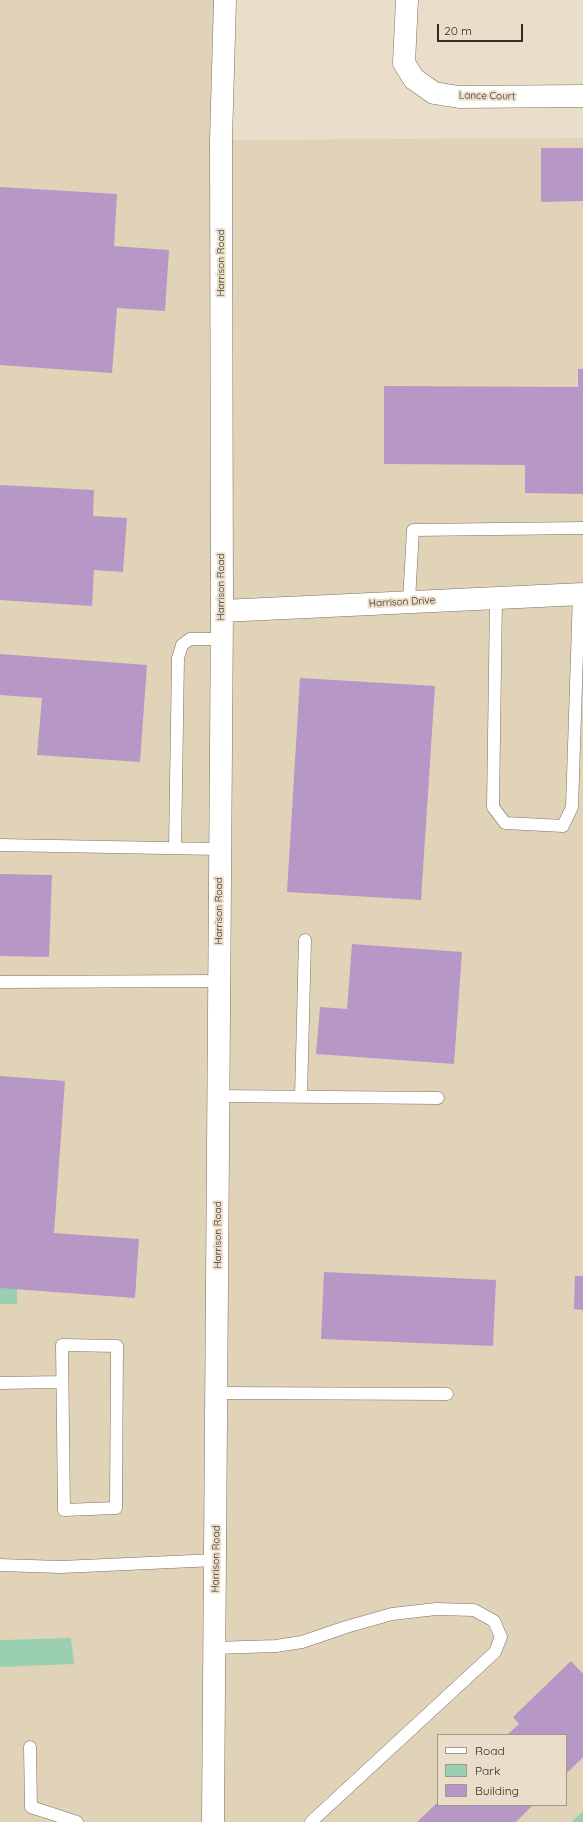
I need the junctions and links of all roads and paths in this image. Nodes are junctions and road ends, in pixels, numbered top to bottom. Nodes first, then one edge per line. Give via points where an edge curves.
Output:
1 (225, 0) edge
2 (407, 0) edge
3 (583, 96) edge
4 (583, 528) edge
5 (581, 594) edge
6 (496, 598) junction
7 (409, 602) junction
8 (222, 611) junction
9 (221, 639) junction
10 (580, 673) edge
11 (0, 845) edge
12 (174, 848) junction
13 (219, 849) junction
14 (305, 940) dead end
15 (219, 981) junction
16 (0, 982) edge
17 (218, 1096) junction
18 (301, 1096) junction
19 (438, 1098) dead end
20 (61, 1382) junction
21 (0, 1383) edge
22 (217, 1393) junction
23 (447, 1394) dead end
24 (216, 1560) junction
25 (0, 1565) edge
26 (214, 1648) junction
27 (30, 1747) dead end
28 (77, 1822) edge
29 (213, 1822) edge
30 (311, 1822) edge

1 - 8 street, Harrison Road via 221,140
2 - 3 street, Lance Court via 404,63 414,79 434,93 459,97
4 - 7 lane via 413,530
5 - 6 street, Harrison Drive
5 - 10 lane
6 - 7 street, Harrison Drive
6 - 10 lane via 493,807 505,823 564,826 572,807
7 - 8 street, Harrison Drive
8 - 9 street, Harrison Road
9 - 12 lane via 190,639 182,645 178,658
9 - 13 street, Harrison Road
11 - 12 lane
12 - 13 lane
13 - 15 street, Harrison Road
14 - 18 lane
15 - 16 lane
15 - 17 street, Harrison Road
17 - 18 lane
17 - 22 street, Harrison Road
18 - 19 lane
20 - 20 lane via 64,1510 116,1508 117,1346 62,1345
20 - 21 lane
22 - 23 lane
22 - 24 street, Harrison Road
24 - 25 lane via 61,1567
24 - 26 street, Harrison Road
26 - 29 street, Harrison Road
26 - 30 lane via 302,1642 392,1614 436,1609 474,1610 494,1621 501,1637 495,1652
27 - 28 lane via 31,1807

